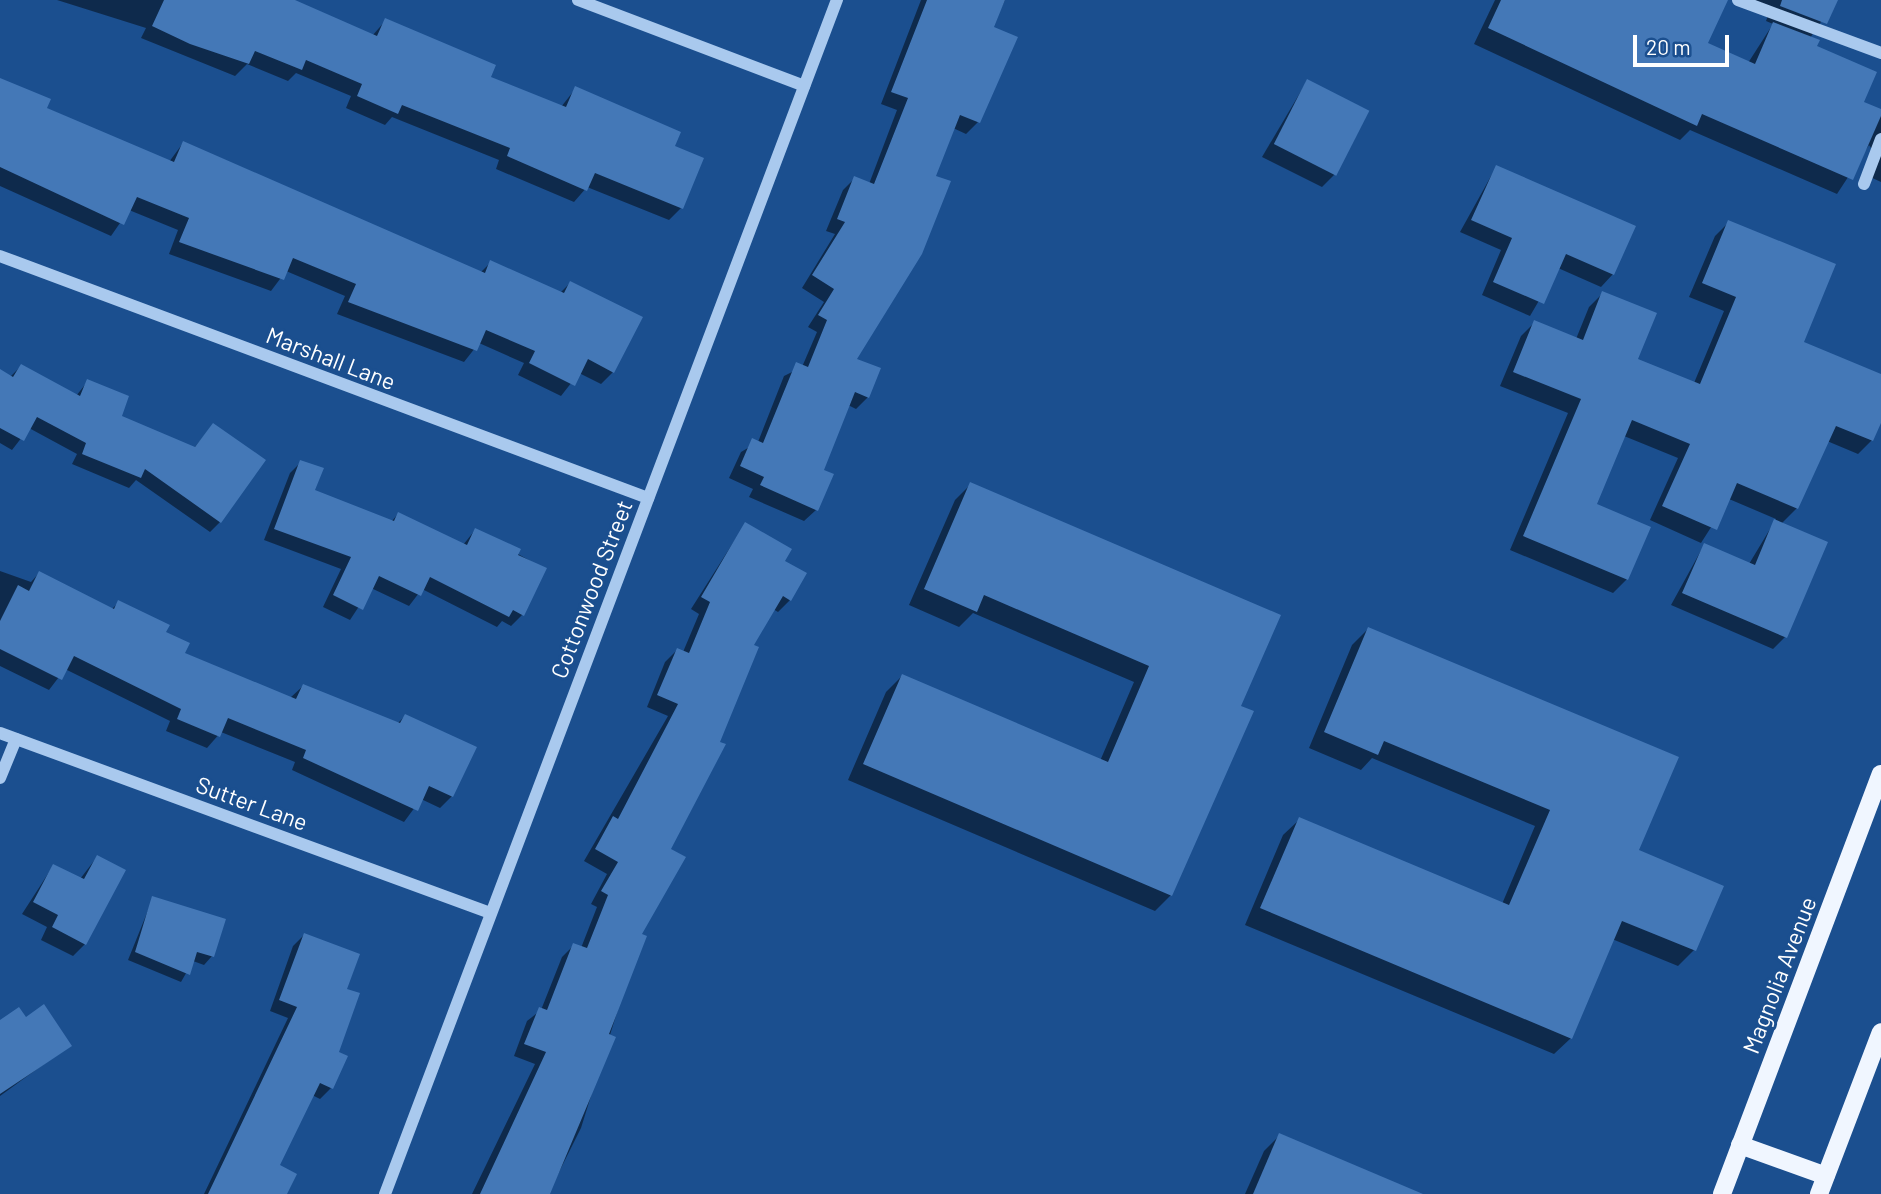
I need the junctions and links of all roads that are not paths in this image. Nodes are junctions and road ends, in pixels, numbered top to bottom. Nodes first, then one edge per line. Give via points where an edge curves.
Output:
1 (578, 0) edge
2 (837, 0) edge
3 (1738, 0) edge
4 (1881, 53) edge
5 (804, 86) junction
6 (1881, 139) edge
7 (1864, 184) dead end
8 (0, 256) edge
9 (648, 498) junction
10 (0, 733) edge
11 (16, 739) junction
12 (1881, 774) edge
13 (0, 778) edge
14 (489, 913) junction
15 (1881, 1031) edge
16 (1740, 1145) junction
17 (1826, 1176) junction
18 (385, 1194) edge
19 (1722, 1194) edge
20 (1819, 1194) edge

1 - 5 street
2 - 5 street, Cottonwood Street
3 - 4 street
5 - 9 street, Cottonwood Street
6 - 7 street
8 - 9 street, Marshall Lane
9 - 14 street, Cottonwood Street
10 - 11 street, Sutter Lane
11 - 13 street
11 - 14 street, Sutter Lane
12 - 16 main road, Magnolia Avenue
14 - 18 street, Cottonwood Street
15 - 17 main road
16 - 17 main road
16 - 19 main road, Magnolia Avenue
17 - 20 main road

